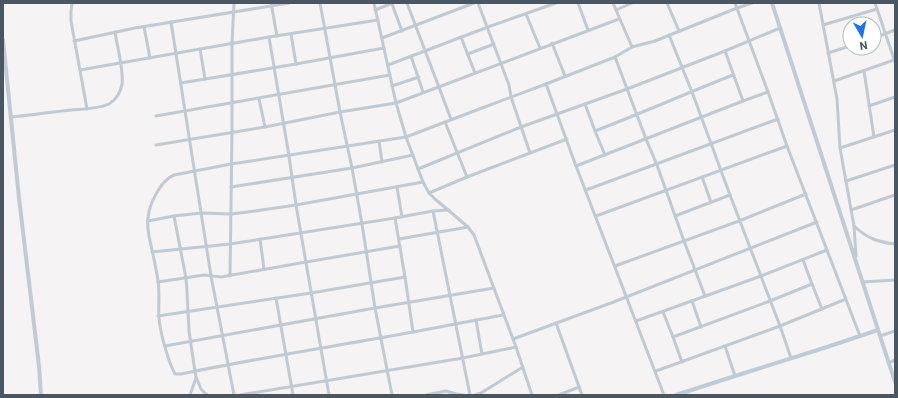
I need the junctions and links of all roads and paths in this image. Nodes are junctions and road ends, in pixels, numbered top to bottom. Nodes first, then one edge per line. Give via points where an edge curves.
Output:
1 (72, 3) edge
2 (234, 3) edge
3 (289, 3) edge
4 (320, 3) edge
5 (374, 3) edge
6 (393, 3) edge
7 (407, 3) edge
8 (474, 3) edge
9 (478, 3) edge
10 (539, 3) edge
11 (556, 3) edge
12 (578, 3) edge
13 (613, 3) edge
14 (632, 3) edge
15 (667, 3) edge
16 (735, 3) edge
17 (752, 3) edge
18 (772, 3) edge
19 (819, 3) edge
20 (875, 3) edge
21 (272, 4) edge
22 (541, 8) junction
23 (737, 8) junction
24 (877, 8) junction
25 (376, 10) junction
26 (616, 10) junction
27 (233, 12) junction
28 (526, 14) junction
29 (619, 19) junction
30 (378, 20) junction
31 (171, 22) junction
32 (823, 25) junction
33 (416, 26) junction
34 (144, 27) junction
35 (488, 27) junction
36 (325, 28) junction
37 (780, 28) junction
38 (588, 30) junction
39 (895, 30) edge
40 (402, 31) junction
41 (115, 32) junction
42 (679, 32) junction
43 (291, 34) junction
44 (886, 34) junction
45 (669, 35) junction
46 (882, 35) edge
47 (277, 36) junction
48 (268, 37) junction
49 (461, 37) junction
50 (382, 38) junction
51 (3, 40) edge
52 (74, 41) junction
53 (749, 41) junction
54 (552, 43) junction
55 (232, 44) junction
56 (494, 44) junction
57 (632, 47) junction
58 (384, 48) junction
59 (540, 48) junction
60 (200, 49) junction
61 (842, 49) edge
62 (426, 51) junction
63 (724, 51) junction
64 (176, 53) junction
65 (828, 53) junction
66 (468, 54) junction
67 (411, 56) junction
68 (614, 57) junction
69 (150, 58) junction
70 (330, 58) junction
71 (895, 61) edge
72 (121, 63) junction
73 (501, 63) junction
74 (296, 64) junction
75 (388, 65) junction
76 (273, 68) junction
77 (682, 68) junction
78 (80, 70) junction
79 (864, 71) junction
80 (475, 73) junction
81 (232, 74) junction
82 (390, 75) junction
83 (733, 75) junction
84 (565, 76) junction
85 (418, 77) junction
86 (205, 79) junction
87 (834, 81) junction
88 (181, 84) junction
89 (546, 84) junction
90 (335, 85) junction
91 (392, 86) junction
92 (439, 86) junction
93 (627, 89) junction
94 (424, 92) junction
95 (692, 92) junction
96 (768, 92) junction
97 (278, 95) junction
98 (511, 97) junction
99 (895, 97) edge
100 (259, 98) junction
101 (743, 101) junction
102 (232, 103) junction
103 (396, 103) junction
104 (585, 104) junction
105 (869, 106) junction
106 (87, 109) junction
107 (185, 111) junction
108 (340, 112) junction
109 (558, 114) junction
110 (637, 115) junction
111 (156, 116) dead end
112 (11, 117) junction
113 (702, 118) junction
114 (451, 119) junction
115 (778, 119) junction
116 (445, 122) junction
117 (283, 124) junction
118 (265, 127) junction
119 (521, 127) junction
120 (595, 130) junction
121 (895, 130) edge
122 (232, 132) junction
123 (874, 136) junction
124 (406, 137) junction
125 (189, 139) junction
126 (567, 139) junction
127 (646, 139) junction
128 (379, 141) junction
129 (711, 143) junction
130 (156, 145) dead end
131 (786, 146) junction
132 (347, 147) junction
133 (840, 148) junction
134 (457, 152) junction
135 (530, 153) junction
136 (413, 155) junction
137 (605, 155) junction
138 (289, 156) junction
139 (382, 162) junction
140 (231, 164) junction
141 (657, 165) junction
142 (895, 165) edge
143 (576, 166) junction
144 (352, 168) junction
145 (418, 169) junction
146 (720, 170) junction
147 (194, 171) junction
148 (467, 177) junction
149 (702, 177) junction
150 (292, 178) junction
151 (846, 181) junction
152 (423, 182) junction
153 (231, 187) junction
154 (397, 187) junction
155 (586, 190) junction
156 (667, 190) junction
157 (429, 193) junction
158 (357, 194) junction
159 (806, 194) junction
160 (730, 195) junction
161 (895, 195) edge
162 (711, 202) junction
163 (296, 205) junction
164 (449, 210) junction
165 (851, 210) junction
166 (433, 211) junction
167 (201, 213) junction
168 (231, 214) junction
169 (174, 216) junction
170 (596, 216) junction
171 (675, 216) junction
172 (402, 217) junction
173 (395, 218) junction
174 (148, 221) junction
175 (740, 221) junction
176 (817, 222) junction
177 (362, 224) junction
178 (854, 226) junction
179 (468, 227) junction
180 (437, 232) junction
181 (301, 233) junction
182 (260, 239) junction
183 (399, 239) junction
184 (684, 241) junction
185 (230, 244) junction
186 (895, 244) edge
187 (400, 246) junction
188 (207, 247) junction
189 (750, 248) junction
190 (180, 249) junction
191 (827, 250) junction
192 (366, 251) junction
193 (152, 252) junction
194 (803, 260) junction
195 (306, 262) junction
196 (856, 263) junction
197 (615, 266) junction
198 (264, 269) junction
199 (695, 270) junction
200 (211, 276) junction
201 (230, 276) junction
202 (761, 276) junction
203 (405, 277) junction
204 (186, 278) junction
205 (895, 280) edge
206 (158, 282) junction
207 (862, 282) junction
208 (371, 283) junction
209 (812, 284) junction
210 (494, 288) junction
211 (311, 293) junction
212 (450, 296) junction
213 (627, 296) junction
214 (705, 296) junction
215 (276, 298) junction
216 (846, 299) junction
217 (692, 301) junction
218 (770, 301) junction
219 (409, 303) junction
220 (217, 307) junction
221 (375, 308) junction
222 (822, 309) junction
223 (188, 311) junction
224 (663, 312) junction
225 (503, 315) junction
226 (158, 316) junction
227 (316, 318) junction
228 (476, 320) junction
229 (636, 321) junction
230 (556, 323) junction
231 (456, 324) junction
232 (281, 325) junction
233 (780, 326) junction
234 (701, 327) junction
235 (878, 330) junction
236 (895, 331) edge
237 (413, 332) junction
238 (223, 336) junction
239 (860, 336) junction
240 (880, 336) junction
241 (673, 337) junction
242 (381, 338) junction
243 (513, 339) junction
244 (190, 342) junction
245 (165, 346) junction
246 (725, 346) junction
247 (516, 347) junction
248 (321, 349) junction
249 (286, 354) junction
250 (482, 354) junction
251 (463, 358) junction
252 (791, 358) junction
253 (895, 360) edge
254 (682, 362) junction
255 (888, 363) junction
256 (229, 364) junction
257 (523, 367) junction
258 (388, 370) junction
259 (195, 371) junction
260 (656, 372) junction
261 (196, 376) junction
262 (735, 376) junction
263 (326, 381) junction
264 (895, 382) edge
265 (292, 386) junction
266 (579, 387) junction
267 (41, 395) edge
268 (190, 395) edge
269 (206, 395) edge
270 (234, 395) edge
271 (240, 395) edge
272 (293, 395) edge
273 (329, 395) edge
274 (392, 395) edge
275 (426, 395) edge
276 (462, 395) edge
277 (470, 395) edge
278 (475, 395) edge
279 (532, 395) edge
280 (560, 395) edge
281 (582, 395) edge
282 (664, 395) edge
283 (676, 395) edge

1 - 52 street
2 - 27 street
3 - 21 street
4 - 36 street
5 - 25 street
6 - 25 street
6 - 40 street
7 - 33 street
8 - 33 street
9 - 35 street
10 - 22 street
11 - 22 street
12 - 38 street
13 - 26 street
14 - 26 street
15 - 42 street
16 - 23 street
17 - 23 street
18 - 37 main road
19 - 32 street
20 - 24 street
21 - 27 street
21 - 47 street
22 - 28 street
23 - 42 street
23 - 53 street
24 - 32 street
24 - 44 street
25 - 30 street
26 - 29 street
27 - 31 street
27 - 55 street
28 - 35 street
28 - 59 street
29 - 38 street
29 - 57 street
30 - 36 street
30 - 50 street
31 - 34 street
31 - 64 street
32 - 65 street
33 - 40 street
33 - 62 street
34 - 41 street
34 - 69 street
35 - 49 street
35 - 56 street
36 - 43 street
36 - 70 street
37 - 53 street
37 - 196 main road
38 - 54 street
39 - 44 street
40 - 50 street
41 - 52 street
41 - 72 street
42 - 45 street
43 - 47 street
43 - 74 street
44 - 46 street
44 - 71 street
45 - 57 street
45 - 77 street
47 - 48 street
48 - 55 street
48 - 76 street
49 - 62 street
49 - 66 street
50 - 58 street
51 - 112 main road
52 - 78 street
53 - 63 street
53 - 96 street
54 - 59 street
54 - 84 street
55 - 60 street
55 - 81 street
56 - 66 street
56 - 73 street
57 - 68 street
58 - 70 street
58 - 75 street
59 - 73 street
60 - 64 street
60 - 86 street
61 - 65 street
62 - 67 street
62 - 92 street
63 - 77 street
63 - 83 street
64 - 69 street
64 - 88 street
65 - 87 street
66 - 80 street
67 - 75 street
67 - 85 street
68 - 84 street
68 - 93 street
69 - 72 street
70 - 74 street
70 - 90 street
71 - 79 street
72 - 78 street
72 - 106 street via 122,85 115,100 103,106
73 - 80 street
73 - 98 street
74 - 76 street
75 - 82 street
76 - 81 street
76 - 97 street
77 - 93 street
77 - 95 street
78 - 106 street
79 - 87 street
79 - 105 street
80 - 92 street
81 - 86 street
81 - 102 street
82 - 90 street
82 - 91 street
83 - 95 street
83 - 101 street
84 - 89 street
85 - 91 street
85 - 94 street
86 - 88 street
87 - 133 street
88 - 107 street
89 - 98 street
89 - 109 street
90 - 97 street
90 - 108 street
91 - 103 street
92 - 94 street
92 - 114 street
93 - 104 street
93 - 110 street
94 - 103 street
95 - 110 street
95 - 113 street
96 - 101 street
96 - 115 street
97 - 100 street
97 - 117 street
98 - 114 street
98 - 119 street
99 - 105 street
100 - 102 street
100 - 118 street
101 - 113 street
102 - 107 street
102 - 122 street
103 - 108 street
103 - 124 street
104 - 109 street
104 - 120 street
105 - 123 street
106 - 112 street
107 - 111 street
107 - 125 street
108 - 117 street
108 - 132 street
109 - 119 street
109 - 126 street
110 - 120 street
110 - 127 street
112 - 267 main road
113 - 127 street
113 - 129 street
114 - 116 street
115 - 129 street
115 - 131 street
116 - 124 street
116 - 134 street
117 - 118 street
117 - 138 street
118 - 122 street
119 - 134 street
119 - 135 street
120 - 137 street
121 - 123 street
122 - 125 street
122 - 140 street
123 - 133 street
124 - 128 street
124 - 136 street
125 - 130 street
125 - 147 street
126 - 135 street
126 - 143 street
127 - 137 street
127 - 141 street
128 - 132 street
128 - 139 street
129 - 141 street
129 - 146 street
131 - 146 street
131 - 159 street
132 - 138 street
132 - 144 street
133 - 151 street
134 - 145 street
134 - 148 street
135 - 148 street
136 - 139 street
136 - 145 street
137 - 143 street
138 - 140 street
138 - 150 street
139 - 144 street
140 - 147 street
140 - 153 street
141 - 155 street
141 - 156 street
142 - 151 street
143 - 155 street
144 - 150 street
144 - 158 street
145 - 152 street
146 - 149 street
146 - 160 street
147 - 167 street
147 - 174 street via 174,175 168,179 154,197
148 - 157 street
149 - 156 street
149 - 162 street
150 - 153 street
150 - 163 street
151 - 165 street
152 - 154 street
152 - 157 street
153 - 168 street
154 - 158 street
154 - 172 street
155 - 170 street
156 - 170 street
156 - 171 street
157 - 164 street
158 - 163 street
158 - 177 street
159 - 175 street
159 - 176 street
160 - 162 street
160 - 175 street
161 - 165 street
162 - 171 street
163 - 168 street
163 - 181 street
164 - 166 street
164 - 179 street
165 - 178 street
166 - 172 street
166 - 180 street
167 - 168 street
167 - 169 street
167 - 188 street
168 - 185 street
169 - 174 street
169 - 190 street
170 - 197 street
171 - 184 street
172 - 173 street
173 - 177 street
173 - 183 street
174 - 193 street
175 - 184 street
175 - 189 street
176 - 189 street
176 - 191 street
177 - 181 street
177 - 192 street
178 - 186 street via 872,239
178 - 196 street
179 - 180 street
179 - 210 street via 478,244
180 - 183 street
180 - 212 street
181 - 182 street
181 - 195 street
182 - 185 street
182 - 198 street
183 - 187 street
184 - 197 street
184 - 199 street
185 - 188 street
185 - 201 street
187 - 192 street
187 - 203 street
188 - 190 street
188 - 200 street
189 - 199 street
189 - 202 street
190 - 193 street
190 - 204 street
191 - 194 street
191 - 216 street
192 - 195 street
192 - 208 street
193 - 206 street
194 - 202 street
194 - 209 street
195 - 198 street
195 - 211 street
196 - 207 main road
197 - 213 street
198 - 201 street
199 - 213 street
199 - 214 street
200 - 201 street
200 - 204 street
200 - 220 street
202 - 214 street
202 - 218 street
203 - 208 street
203 - 219 street
204 - 206 street
204 - 223 street
205 - 207 street
206 - 226 street
207 - 235 main road
208 - 211 street
208 - 221 street
209 - 218 street
209 - 222 street
210 - 212 street
210 - 225 street
211 - 215 street
211 - 227 street
212 - 219 street
212 - 231 street
213 - 229 street
213 - 230 street
214 - 217 street
215 - 220 street
215 - 232 street
216 - 222 street
216 - 239 street
217 - 224 street
217 - 234 street
218 - 233 street
218 - 234 street
219 - 221 street
219 - 237 street
220 - 223 street
220 - 238 street
221 - 227 street
221 - 242 street
222 - 233 street
223 - 226 street
223 - 244 street
224 - 229 street
224 - 241 street
225 - 228 street
225 - 243 street
226 - 245 street
227 - 232 street
227 - 248 street
228 - 231 street
228 - 250 street
229 - 260 street
230 - 243 street
230 - 266 street
231 - 237 street
231 - 251 street
232 - 238 street
232 - 249 street
233 - 246 street
233 - 252 street
234 - 241 street
235 - 239 main road
235 - 240 main road
236 - 240 street
237 - 242 street
238 - 244 street
238 - 256 street
239 - 252 main road
240 - 255 main road
241 - 254 street
242 - 248 street
242 - 258 street
243 - 247 street
244 - 245 street
244 - 259 street
245 - 259 street via 175,374
246 - 254 street
246 - 262 street
247 - 250 street
247 - 257 street
248 - 249 street
248 - 263 street
249 - 256 street
249 - 265 street
250 - 251 street
251 - 258 street
251 - 277 street
252 - 262 main road
253 - 255 street
254 - 260 street
255 - 264 main road
256 - 259 street
256 - 270 street
257 - 278 street
257 - 279 street
258 - 263 street
258 - 274 street
259 - 261 street
260 - 282 street
261 - 268 street
261 - 269 street via 200,389
262 - 283 main road
263 - 265 street
263 - 273 street
265 - 271 street
265 - 272 street
266 - 280 street
266 - 281 street
275 - 276 street via 446,391

